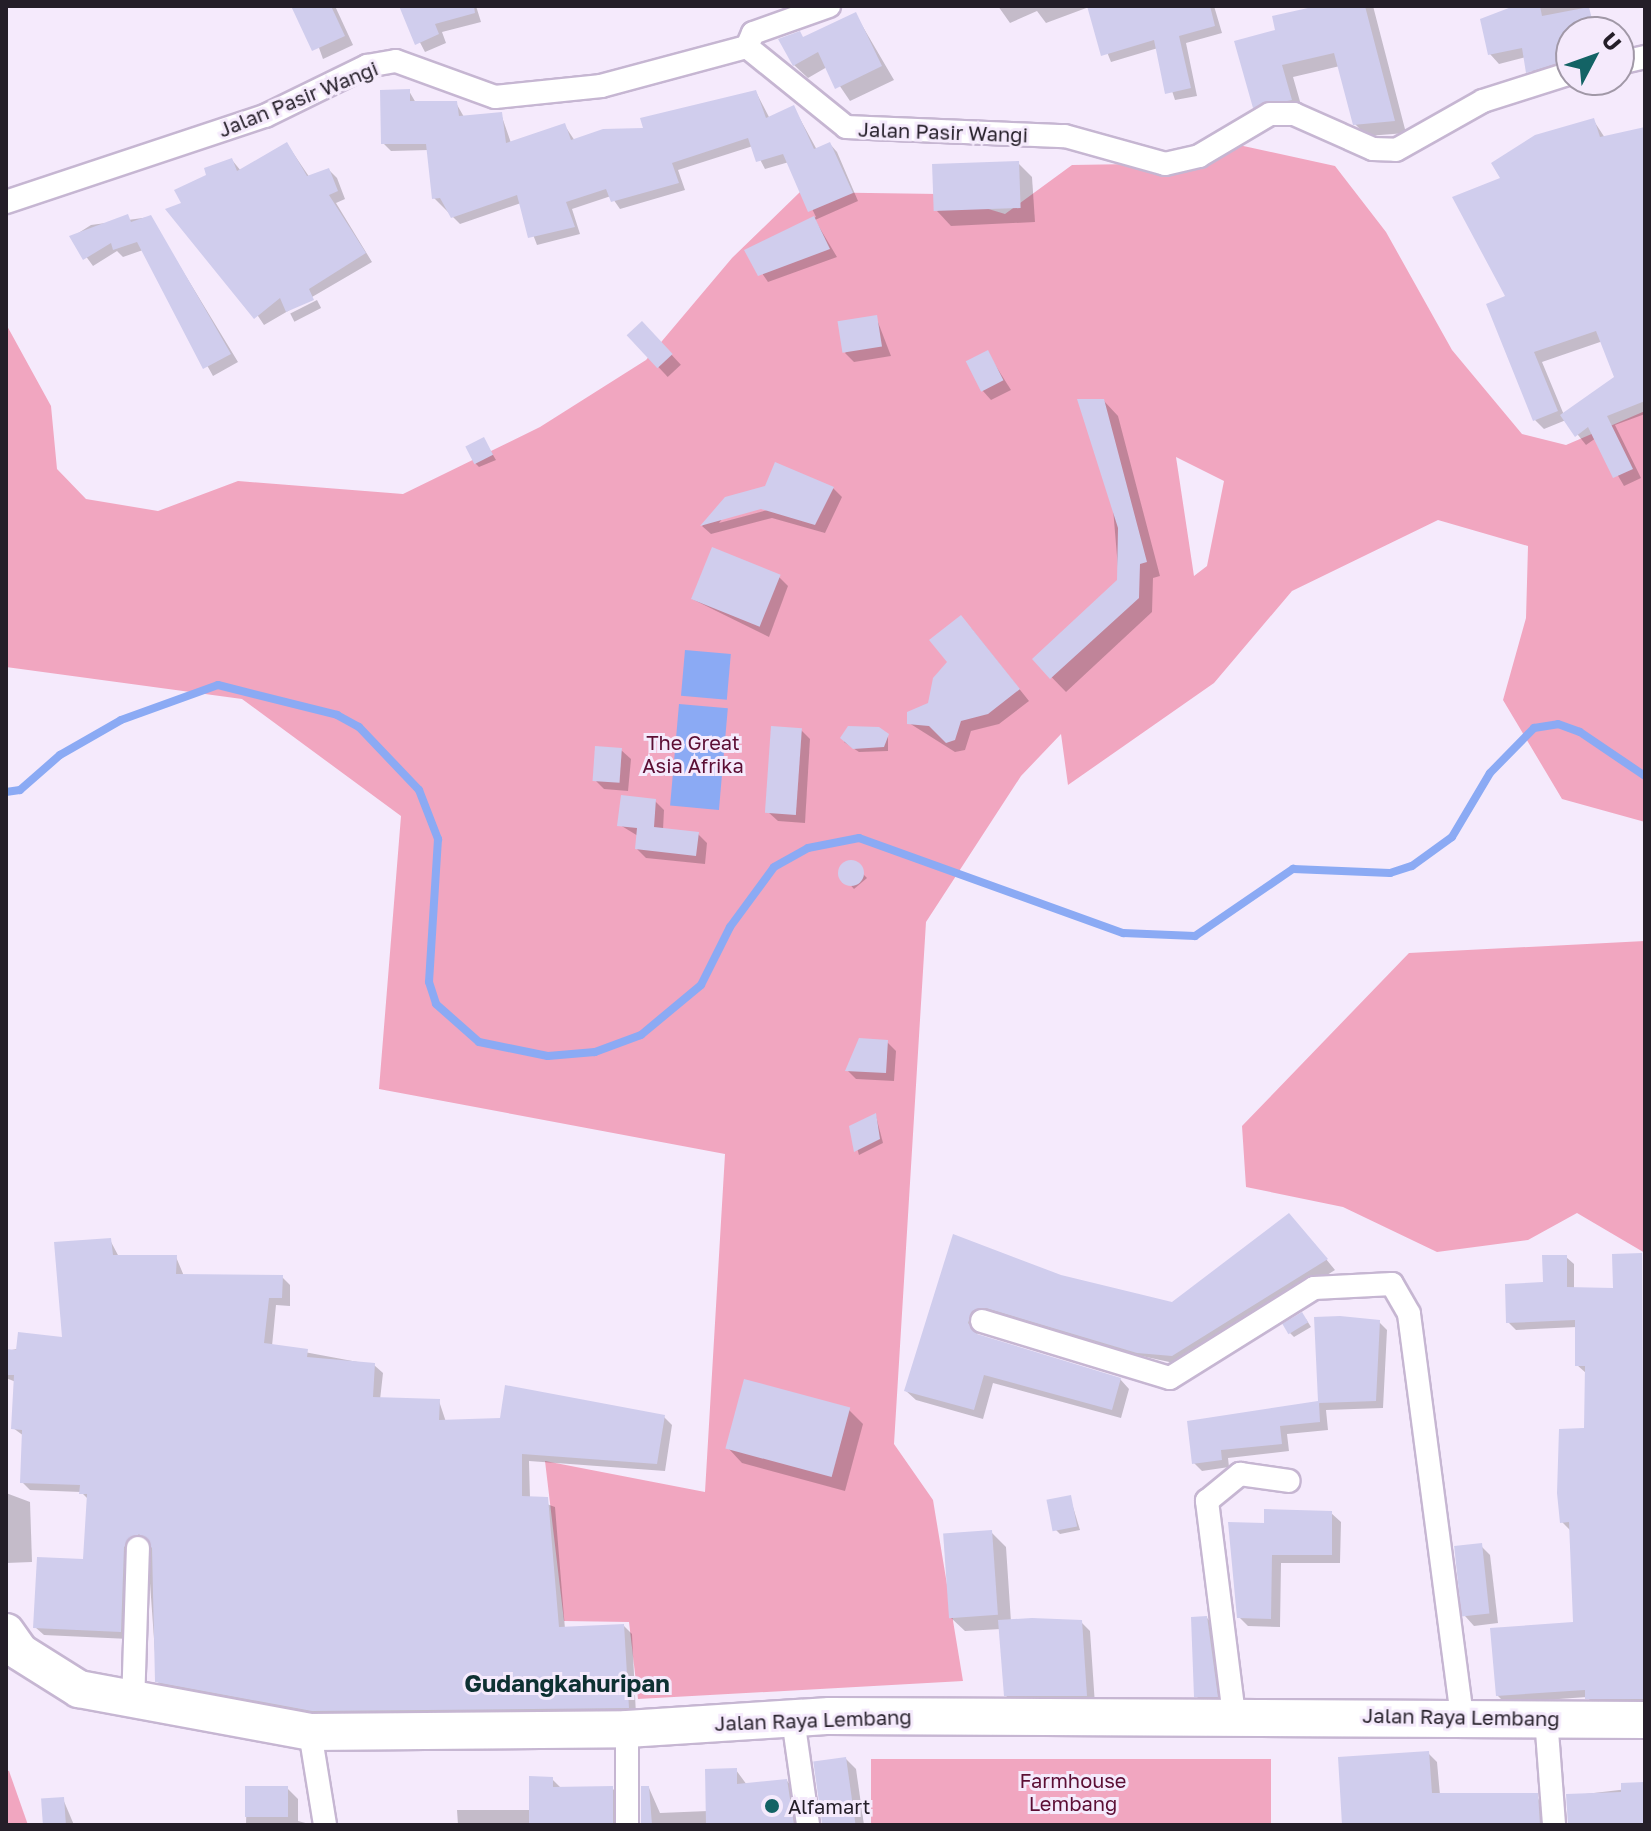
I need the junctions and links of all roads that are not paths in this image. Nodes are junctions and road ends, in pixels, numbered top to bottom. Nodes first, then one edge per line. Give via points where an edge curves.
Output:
1 (829, 6) edge
2 (747, 47) junction
3 (1555, 78) edge
4 (6, 202) edge
5 (982, 1321) dead end
6 (1289, 1481) dead end
7 (138, 1548) dead end
8 (7, 1637) edge
9 (133, 1705) junction
10 (1234, 1715) junction
11 (1462, 1717) junction
12 (1546, 1718) junction
13 (793, 1719) junction
14 (1645, 1720) edge
15 (627, 1729) junction
16 (310, 1732) junction
17 (325, 1825) edge
18 (627, 1825) edge
19 (808, 1825) edge
20 (1554, 1825) edge

1 - 2 street via 753,33
2 - 3 street, Jalan Pasir Wangi via 846,127 1065,136 1165,164 1199,156 1270,114 1294,114 1373,149 1396,150 1483,101
2 - 4 street, Jalan Pasir Wangi via 601,86 495,97 396,61 367,66 265,116
5 - 11 street via 1170,1378 1314,1288 1392,1284 1409,1314
6 - 10 street via 1240,1474 1207,1501
7 - 9 street
8 - 9 main road, Jalan Raya Lembang via 79,1689
9 - 16 main road, Jalan Raya Lembang
10 - 11 main road, Jalan Raya Lembang
10 - 13 main road, Jalan Raya Lembang
11 - 12 main road, Jalan Raya Lembang
12 - 14 main road, Jalan Raya Lembang
12 - 20 street
13 - 15 main road, Jalan Raya Lembang
13 - 19 street
15 - 16 main road, Jalan Raya Lembang
15 - 18 street
16 - 17 street

